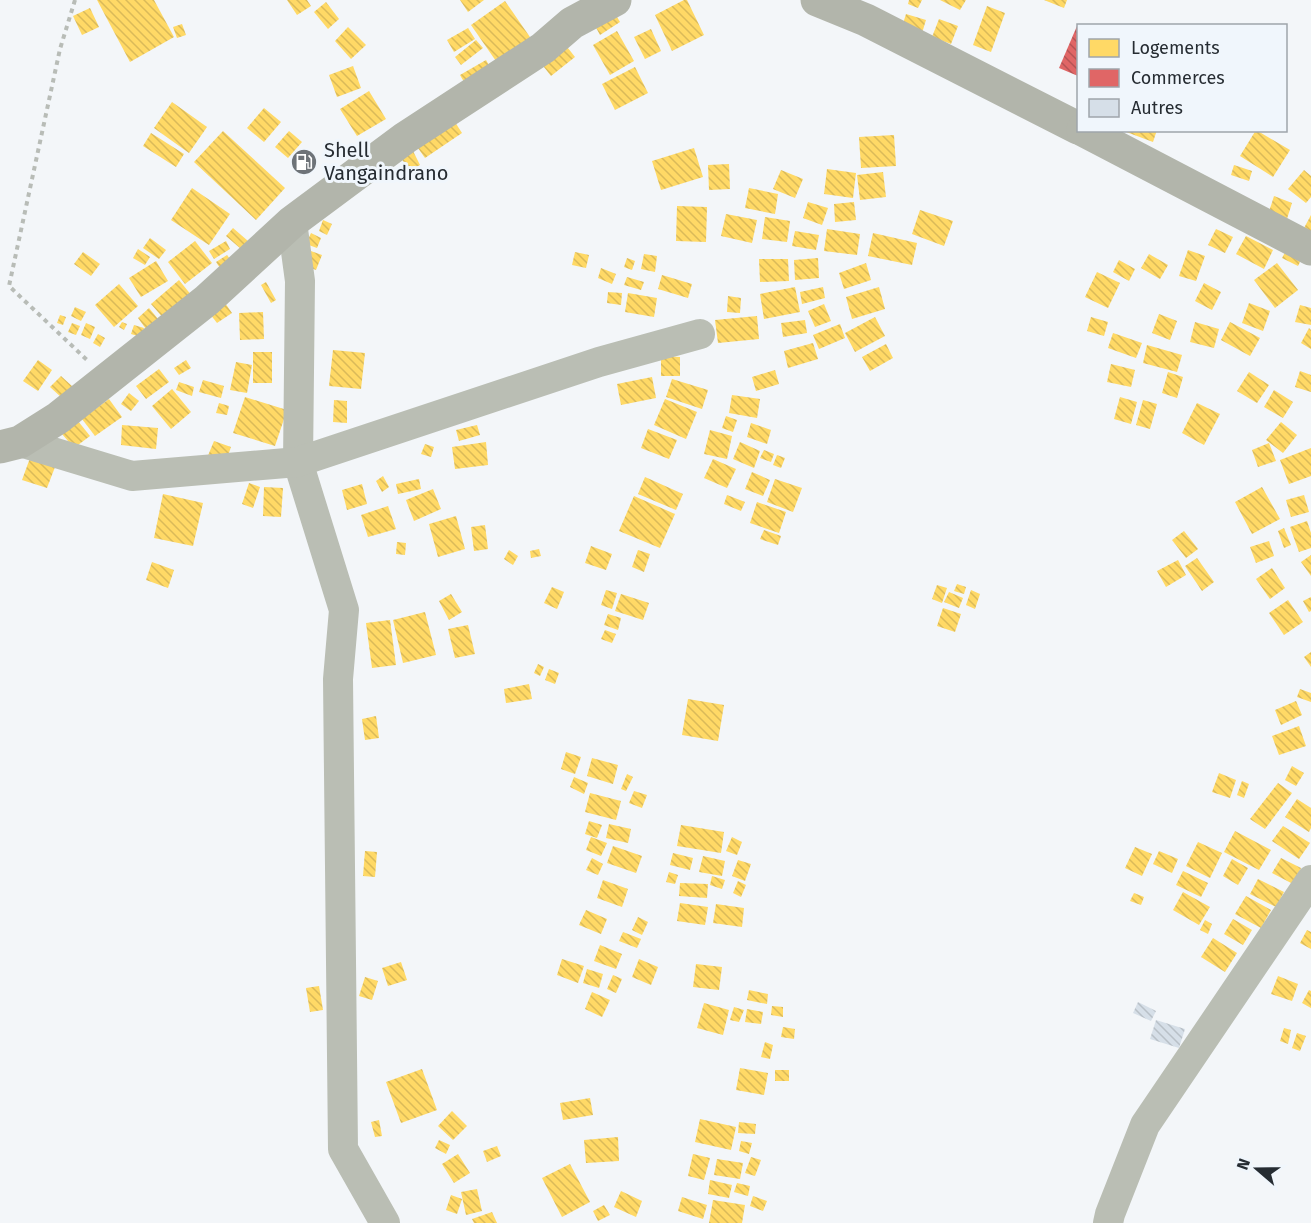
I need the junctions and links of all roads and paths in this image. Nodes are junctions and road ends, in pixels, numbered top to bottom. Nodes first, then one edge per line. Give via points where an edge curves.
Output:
1 (75, 0) edge
2 (615, 0) edge
3 (817, 0) edge
4 (1077, 127) edge
5 (1087, 132) edge
6 (292, 222) junction
7 (1311, 249) edge
8 (700, 334) dead end
9 (108, 380) junction
10 (10, 445) edge
11 (298, 462) junction
12 (1311, 880) edge
13 (385, 1223) edge
14 (1108, 1223) edge

1 - 9 path via 60,50 9,286
2 - 6 main road via 572,23 543,48 405,138
3 - 4 main road via 866,20
5 - 7 main road
6 - 9 main road via 207,300
6 - 11 street via 300,281
8 - 11 street via 599,362
9 - 10 main road via 58,418
10 - 11 street via 132,476
11 - 13 street via 344,610 338,679 344,1149
12 - 14 street via 1145,1125

